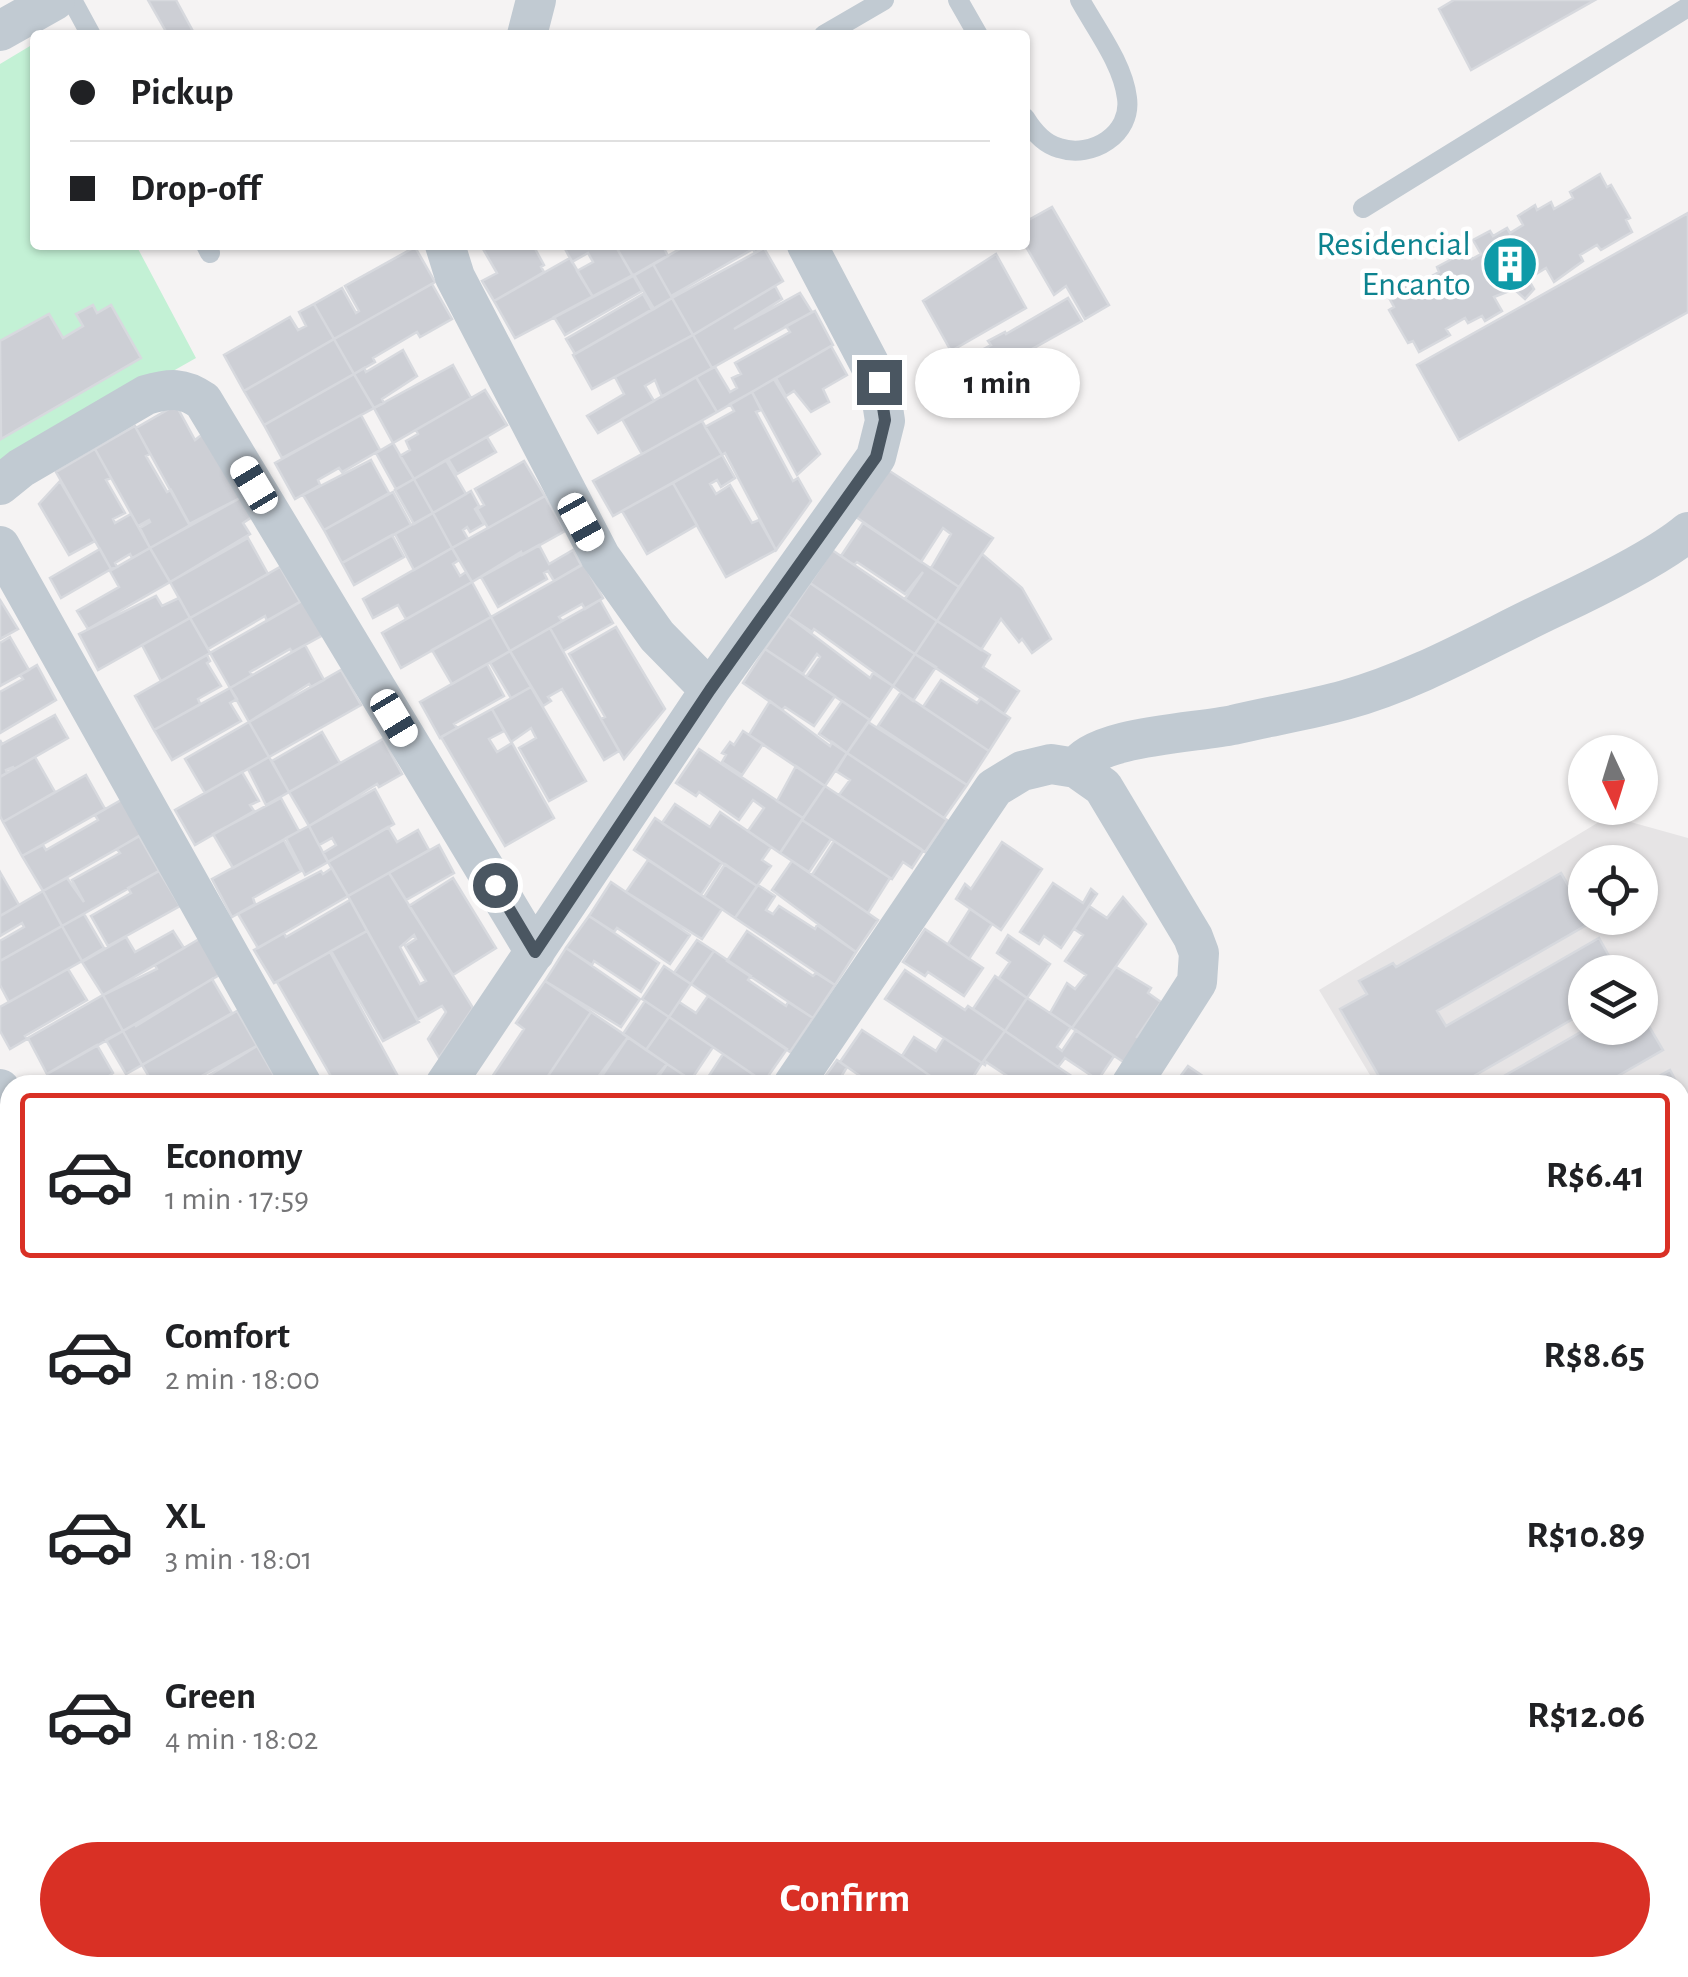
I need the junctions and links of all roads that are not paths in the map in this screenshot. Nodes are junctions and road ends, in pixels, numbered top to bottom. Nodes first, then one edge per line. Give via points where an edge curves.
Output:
1 (54, 0) edge
2 (72, 0) edge
3 (536, 0) edge
4 (884, 0) edge
5 (958, 0) edge
6 (1080, 0) edge
7 (1688, 7) edge
8 (88, 30) edge
9 (528, 30) edge
10 (833, 30) edge
11 (975, 30) edge
12 (0, 31) edge
13 (1030, 126) edge
14 (1363, 208) dead end
15 (446, 250) edge
16 (810, 250) edge
17 (0, 485) edge
18 (1688, 532) edge
19 (0, 546) edge
20 (710, 690) junction
21 (1076, 768) junction
22 (535, 952) junction
23 (296, 1075) edge
24 (457, 1075) edge
25 (801, 1075) edge
26 (1137, 1075) edge

1 - 12 street
2 - 8 lane
3 - 9 street
4 - 10 lane
5 - 11 lane
6 - 13 lane via 1127,99 1124,125 1086,151 1058,148
7 - 14 lane
15 - 20 street via 454,277 600,556 657,636
16 - 20 street via 879,382 885,420 876,457
17 - 22 street via 146,395 187,390 203,401
18 - 21 street via 1585,592 1348,700 1122,742 1093,751
19 - 23 street
20 - 22 street
21 - 25 street via 1051,764 1022,771 994,788
21 - 26 street via 1103,787 1199,954 1192,991
22 - 24 street

